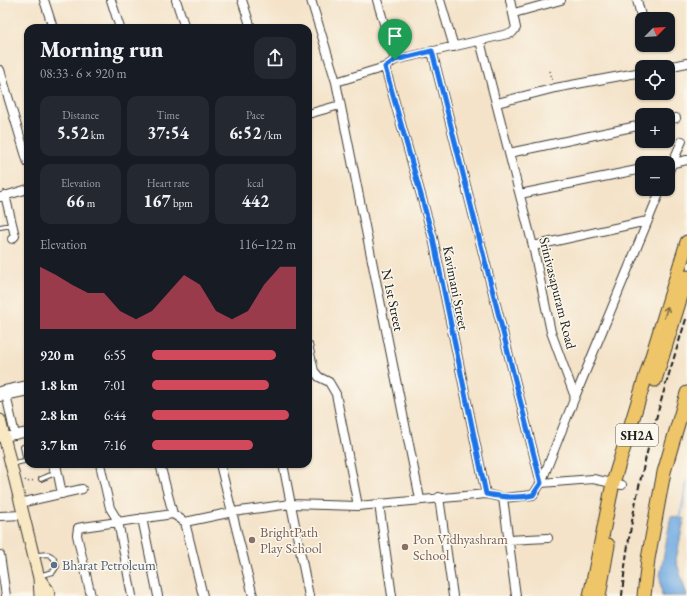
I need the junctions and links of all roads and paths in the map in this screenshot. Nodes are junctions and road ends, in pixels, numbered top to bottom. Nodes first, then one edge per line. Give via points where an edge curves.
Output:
1 (44, 0) edge
2 (111, 0) edge
3 (176, 0) edge
4 (242, 0) edge
5 (311, 0) edge
6 (377, 0) edge
7 (440, 0) edge
8 (510, 0) edge
9 (561, 0) edge
10 (637, 0) edge
11 (640, 12) edge
12 (514, 13) junction
13 (52, 24) edge
14 (119, 24) edge
15 (184, 24) edge
16 (249, 24) edge
17 (480, 41) junction
18 (454, 47) junction
19 (432, 51) junction
20 (395, 60) junction
21 (687, 63) edge
22 (675, 65) edge
23 (385, 67) junction
24 (0, 70) edge
25 (550, 71) dead end
26 (635, 73) edge
27 (336, 82) junction
28 (555, 88) junction
29 (497, 103) junction
30 (340, 105) junction
31 (312, 113) edge
32 (635, 126) edge
33 (682, 141) dead end
34 (24, 150) edge
35 (509, 153) junction
36 (674, 156) edge
37 (687, 160) edge
38 (675, 163) edge
39 (635, 170) edge
40 (24, 190) edge
41 (520, 194) junction
42 (2, 196) edge
43 (658, 196) edge
44 (648, 222) junction
45 (13, 225) junction
46 (0, 227) edge
47 (12, 239) dead end
48 (687, 242) edge
49 (533, 246) junction
50 (687, 277) edge
51 (312, 362) edge
52 (24, 386) edge
53 (0, 391) edge
54 (24, 392) edge
55 (687, 393) edge
56 (24, 396) edge
57 (575, 397) junction
58 (2, 399) edge
59 (687, 419) edge
60 (0, 420) edge
61 (24, 433) edge
62 (16, 435) junction
63 (4, 437) junction
64 (24, 461) edge
65 (10, 464) junction
66 (52, 468) edge
67 (57, 468) edge
68 (101, 468) edge
69 (161, 468) edge
70 (221, 468) edge
71 (284, 468) edge
72 (24, 477) dead end
73 (41, 479) joint
74 (541, 483) junction
75 (613, 483) junction
76 (82, 489) dead end
77 (62, 494) junction
78 (486, 494) junction
79 (439, 497) junction
80 (503, 498) junction
81 (420, 499) junction
82 (20, 503) junction
83 (290, 504) junction
84 (379, 504) junction
85 (358, 506) junction
86 (233, 512) junction
87 (173, 514) junction
88 (23, 515) junction
89 (0, 516) edge
90 (142, 518) junction
91 (118, 521) junction
92 (185, 522) junction
93 (548, 538) dead end
94 (508, 540) junction
95 (0, 556) edge
96 (33, 556) junction
97 (651, 568) junction
98 (39, 577) junction
99 (6, 596) edge
100 (40, 596) edge
101 (49, 596) edge
102 (91, 596) edge
103 (132, 596) edge
104 (158, 596) edge
105 (203, 596) edge
106 (253, 596) edge
107 (309, 596) edge
108 (392, 596) edge
109 (453, 596) edge
110 (516, 596) edge
111 (590, 596) edge
112 (599, 596) edge
113 (644, 596) edge
114 (652, 596) edge

1 - 13 street
2 - 14 street
3 - 15 street
4 - 16 street
5 - 27 street, N 1st Street
6 - 20 street
7 - 18 street
8 - 12 street
9 - 12 street
10 - 11 street
12 - 17 street via 516,28 512,33
17 - 18 street
17 - 29 street, Srinivasapuram Road
18 - 19 street
19 - 20 street
19 - 74 street
20 - 23 street
21 - 22 street
23 - 27 street
23 - 78 street, Kavimani Street via 433,238
24 - 34 street
25 - 28 path
26 - 28 street
27 - 30 street, N 1st Street
28 - 29 street
29 - 35 street, Srinivasapuram Road
30 - 31 street
30 - 81 street, N 1st Street
32 - 35 street
33 - 36 street
35 - 41 street, Srinivasapuram Road
37 - 38 street
39 - 41 street
40 - 42 street
41 - 49 street, Srinivasapuram Road
42 - 45 street
43 - 44 street
44 - 49 street
44 - 57 street
45 - 46 lane
45 - 47 street via 15,236
75 -> 48 main road, SH2A
49 - 57 street, Srinivasapuram Road via 551,332
50 - 75 main road, SH2A
51 - 85 street via 314,371 329,382 336,394
52 - 53 street
54 - 58 street
55 - 97 main road, SH2A via 664,472
56 - 58 street
57 - 74 street
58 - 62 street
59 - 97 main road, SH2A via 670,475
60 - 63 main road
61 - 62 street
62 - 63 street
63 - 65 main road
64 - 65 lane
65 - 82 main road
66 - 73 lane via 53,474
67 - 77 street
68 - 91 street via 110,508
69 - 87 street
70 - 86 street
71 - 83 street
72 - 73 path via 27,482
74 - 75 street via 593,479
74 - 80 street via 533,495
75 - 111 main road, SH2A
75 - 112 main road, SH2A via 610,532
76 - 77 street
77 - 82 street
78 - 79 street
78 - 80 street
79 - 81 street
79 - 109 street
80 - 94 street
81 - 84 street
82 - 88 main road
83 - 85 street
83 - 86 street
83 - 107 street
84 - 85 street
84 - 108 street
86 - 92 street
86 - 106 street
87 - 90 street
87 - 92 street
88 - 89 street
88 - 96 main road
90 - 91 street
90 - 104 street
91 - 102 street via 78,528 77,535
91 - 103 street
92 - 105 street
93 - 94 street
94 - 110 street
95 - 99 street
96 - 98 main road
96 - 98 lane via 49,553 57,566 53,572
97 - 113 main road, SH2A
97 - 114 main road, SH2A
98 - 100 main road
98 - 101 main road

